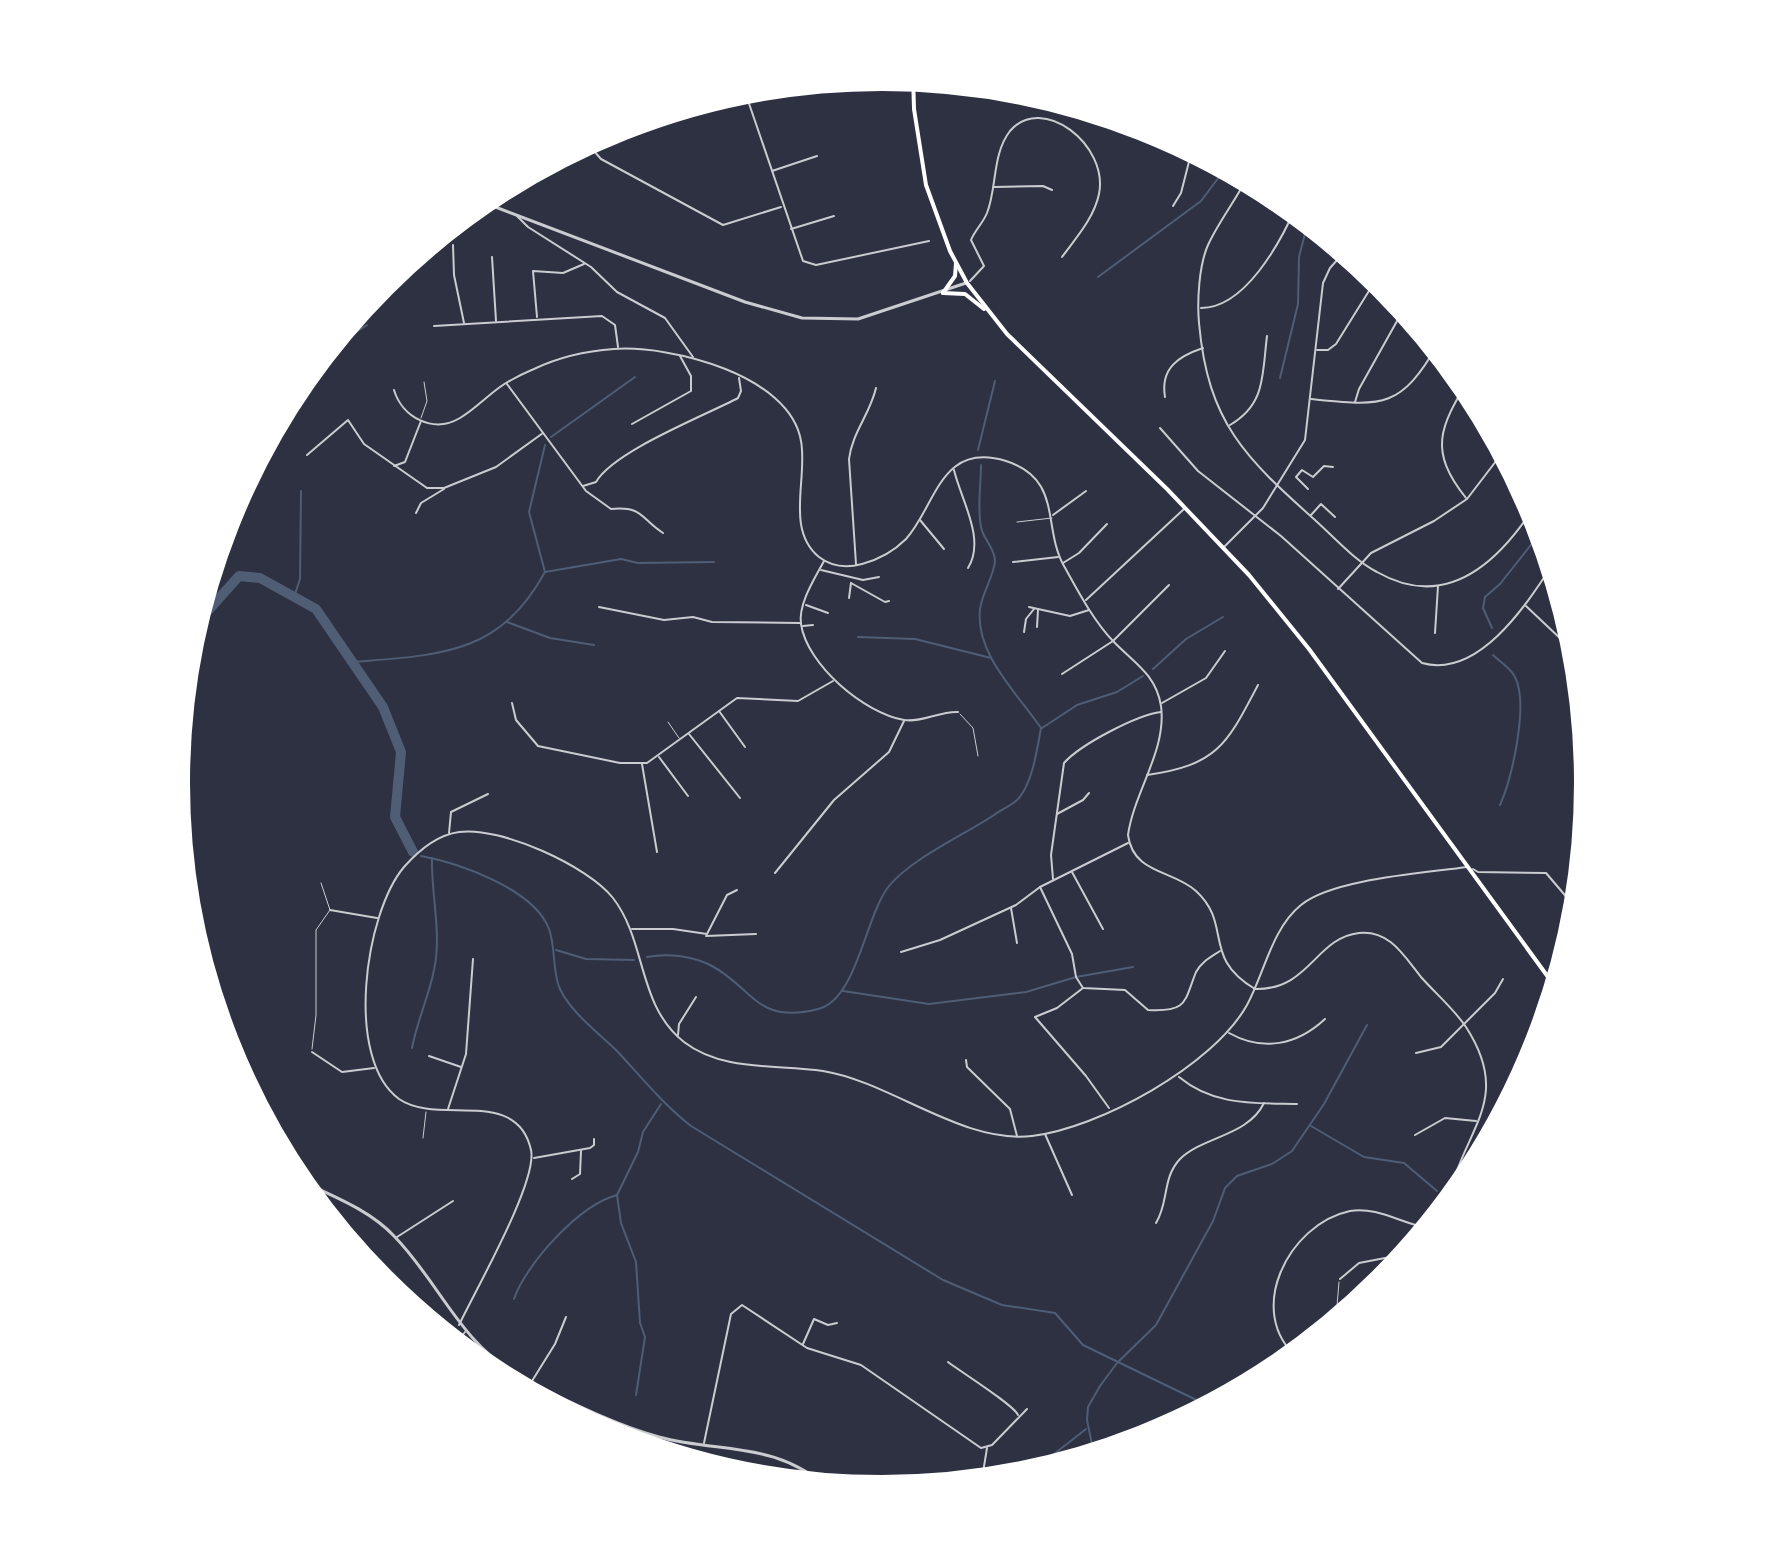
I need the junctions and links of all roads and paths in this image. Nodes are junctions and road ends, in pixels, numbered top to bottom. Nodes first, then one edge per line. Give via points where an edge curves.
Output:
1 (914, 87) edge
2 (746, 99) edge
3 (594, 149) edge
4 (817, 156) dead end
5 (1190, 158) edge
6 (770, 172) junction
7 (1242, 186) edge
8 (993, 187) junction
9 (1052, 190) dead end
10 (493, 206) edge
11 (1173, 206) dead end
12 (782, 207) junction
13 (514, 213) junction
14 (834, 216) dead end
15 (1290, 218) edge
16 (790, 229) junction
17 (929, 241) dead end
18 (453, 245) dead end
19 (492, 257) dead end
20 (1062, 257) dead end
21 (1340, 257) edge
22 (585, 263) junction
23 (956, 263) junction
24 (967, 283) junction
25 (1372, 286) edge
26 (943, 293) junction
27 (1200, 308) junction
28 (991, 316) junction
29 (1400, 316) edge
30 (537, 318) junction
31 (496, 322) junction
32 (464, 324) junction
33 (434, 326) joint
34 (429, 332) dead end
35 (1267, 336) dead end
36 (1204, 348) junction
37 (618, 349) junction
38 (1316, 350) junction
39 (1431, 353) edge
40 (679, 355) junction
41 (694, 358) junction
42 (738, 377) junction
43 (424, 382) dead end
44 (506, 383) junction
45 (876, 388) dead end
46 (394, 390) dead end
47 (1461, 395) edge
48 (1165, 397) dead end
49 (1311, 399) junction
50 (1355, 403) junction
51 (421, 421) junction
52 (632, 424) dead end
53 (1228, 426) junction
54 (1160, 428) dead end
55 (543, 433) junction
56 (307, 455) dead end
57 (1499, 457) edge
58 (393, 466) junction
59 (1333, 467) dead end
60 (954, 469) junction
61 (582, 486) junction
62 (444, 488) junction
63 (1278, 488) junction
64 (1308, 489) dead end
65 (1086, 491) dead end
66 (1467, 499) junction
67 (1186, 508) junction
68 (416, 513) dead end
69 (1310, 516) junction
70 (1527, 516) edge
71 (1052, 517) junction
72 (1256, 517) junction
73 (1335, 517) dead end
74 (919, 519) junction
75 (1017, 522) dead end
76 (1107, 524) dead end
77 (663, 533) dead end
78 (1225, 547) junction
79 (944, 549) dead end
80 (1059, 557) junction
81 (824, 560) junction
82 (1013, 562) dead end
83 (1362, 562) junction
84 (1062, 564) junction
85 (857, 565) junction
86 (968, 568) dead end
87 (819, 570) junction
88 (1547, 573) edge
89 (879, 577) dead end
90 (849, 578) junction
91 (851, 583) junction
92 (1169, 585) dead end
93 (1438, 585) junction
94 (1338, 590) junction
95 (849, 598) dead end
96 (889, 601) dead end
97 (1085, 601) junction
98 (804, 605) junction
99 (1525, 605) junction
100 (599, 607) dead end
101 (1029, 607) dead end
102 (1037, 609) junction
103 (1090, 610) junction
104 (828, 613) dead end
105 (801, 624) junction
106 (813, 625) dead end
107 (1037, 627) dead end
108 (1024, 632) dead end
109 (1563, 632) edge
110 (1435, 633) dead end
111 (1559, 637) junction
112 (1113, 641) junction
113 (1566, 644) edge
114 (1225, 651) dead end
115 (1062, 674) dead end
116 (833, 681) junction
117 (1258, 685) dead end
118 (512, 703) dead end
119 (1160, 703) junction
120 (718, 710) junction
121 (958, 712) joint
122 (1161, 712) junction
123 (904, 720) junction
124 (668, 722) dead end
125 (688, 733) junction
126 (680, 740) junction
127 (745, 747) dead end
128 (658, 756) junction
129 (978, 756) dead end
130 (642, 764) junction
131 (1146, 775) junction
132 (1089, 793) dead end
133 (488, 794) dead end
134 (688, 796) dead end
135 (740, 798) dead end
136 (1056, 814) junction
137 (449, 834) junction
138 (1129, 843) junction
139 (657, 852) dead end
140 (1468, 866) junction
141 (1072, 871) junction
142 (775, 873) dead end
143 (1053, 880) junction
144 (321, 883) dead end
145 (1040, 887) junction
146 (737, 890) dead end
147 (1570, 899) edge
148 (1011, 907) junction
149 (330, 910) junction
150 (378, 919) junction
151 (1103, 929) dead end
152 (631, 930) junction
153 (756, 934) dead end
154 (703, 935) junction
155 (1017, 943) dead end
156 (1221, 950) junction
157 (901, 952) dead end
158 (473, 959) dead end
159 (1503, 979) dead end
160 (1551, 981) edge
161 (1083, 988) junction
162 (1255, 989) junction
163 (696, 997) dead end
164 (1325, 1019) dead end
165 (1464, 1024) junction
166 (1228, 1033) junction
167 (678, 1036) junction
168 (1524, 1044) dead end
169 (1528, 1048) edge
170 (312, 1052) joint
171 (1416, 1053) dead end
172 (429, 1056) dead end
173 (966, 1060) dead end
174 (375, 1068) junction
175 (462, 1068) junction
176 (1178, 1076) junction
177 (1264, 1103) junction
178 (1297, 1104) dead end
179 (427, 1109) junction
180 (1109, 1109) junction
181 (447, 1110) junction
182 (1477, 1122) junction
183 (1044, 1134) junction
184 (1415, 1135) dead end
185 (1018, 1137) junction
186 (423, 1138) dead end
187 (594, 1139) dead end
188 (580, 1150) junction
189 (532, 1158) junction
190 (572, 1179) dead end
191 (1455, 1181) edge
192 (315, 1188) edge
193 (1072, 1195) dead end
194 (453, 1201) dead end
195 (1156, 1223) dead end
196 (1421, 1226) edge
197 (396, 1237) junction
198 (1395, 1256) edge
199 (1340, 1279) joint
200 (1340, 1310) edge
201 (566, 1317) dead end
202 (837, 1323) dead end
203 (459, 1325) junction
204 (465, 1332) junction
205 (460, 1338) edge
206 (803, 1345) junction
207 (1290, 1349) edge
208 (948, 1362) dead end
209 (531, 1382) junction
210 (1027, 1409) dead end
211 (1018, 1416) junction
212 (642, 1432) junction
213 (641, 1437) edge
214 (704, 1443) junction
215 (987, 1448) junction
216 (803, 1470) junction
217 (983, 1474) edge
218 (800, 1476) edge
219 (813, 1477) edge

1 - 23 highway via 926,185
2 - 6 street
3 - 12 street via 601,159 723,225
4 - 6 street
5 - 11 street
6 - 12 street
7 - 27 street via 1206,249
8 - 9 street
8 - 20 street via 1006,139 1029,119 1057,123 1091,148 1098,162 1099,194
8 - 24 street via 987,212 971,240 984,266
10 - 13 street
12 - 16 street
13 - 22 street
13 - 26 street via 745,302 802,318 858,319
14 - 16 street
15 - 27 street via 1266,263 1223,304
16 - 17 street via 799,256 816,265
18 - 32 street
19 - 31 street
21 - 38 street via 1323,283
22 - 30 street via 572,271 533,271
22 - 41 street via 617,292 665,318
23 - 24 highway
23 - 26 highway via 955,276
24 - 26 street
24 - 28 highway
25 - 38 street via 1336,344
26 - 28 highway via 970,297
27 - 36 street
28 - 67 highway
29 - 50 street
30 - 31 street
30 - 37 street via 608,317 615,325
31 - 32 street
32 - 33 street
33 - 34 lane
35 - 53 street via 1257,400
36 - 48 street via 1173,363
36 - 53 street via 1215,402
37 - 40 street
37 - 44 street via 570,355
38 - 49 street
39 - 50 street via 1408,387 1384,401
40 - 41 street
40 - 52 street via 691,376 691,391
41 - 42 street
42 - 61 street via 738,398
42 - 81 street via 791,413 802,444 801,526
43 - 51 lane via 427,401
44 - 51 street via 460,418 443,424
44 - 55 street
45 - 85 street via 849,459
46 - 51 street via 401,405
47 - 66 street via 1441,436 1447,469
49 - 50 street
49 - 63 street via 1305,440
51 - 58 street via 405,462
53 - 63 street via 1255,466
54 - 72 street via 1198,471
55 - 61 street
55 - 62 street via 496,467
56 - 58 street via 348,420 357,437
57 - 66 street
58 - 62 street via 420,486
59 - 64 street via 1324,466 1313,477 1302,470 1296,477
60 - 71 street via 988,458 1018,466 1038,482
60 - 74 street via 936,485
60 - 86 street via 974,536 975,555
61 - 77 street via 609,509 640,512
62 - 68 street via 421,503
63 - 69 street
63 - 72 street
65 - 71 street
66 - 83 street
67 - 78 highway
67 - 97 street
69 - 73 street via 1321,504
69 - 83 street
70 - 93 street via 1492,561
71 - 75 lane
71 - 80 street
72 - 78 street
72 - 94 street
74 - 79 street
74 - 85 street via 898,546
76 - 84 street
78 - 140 highway via 1309,649
80 - 82 street
80 - 84 street
81 - 85 street
81 - 87 street
83 - 93 street via 1402,582
83 - 94 street
84 - 97 street
87 - 90 street
87 - 98 street
88 - 99 street
89 - 90 street
90 - 91 street
91 - 95 street
91 - 96 street
92 - 112 street
93 - 110 street
94 - 99 street via 1414,659 1440,666 1472,654
97 - 103 street
98 - 104 street
98 - 105 street
99 - 111 street
100 - 105 street via 664,620
101 - 102 street
102 - 103 street via 1074,616
102 - 107 street
102 - 108 street via 1026,619
103 - 112 street
105 - 106 street
105 - 116 street
109 - 111 street
111 - 113 street
112 - 115 street
112 - 119 street via 1149,675
114 - 119 street via 1206,678
116 - 120 street via 802,700 742,696
116 - 123 street via 851,696
117 - 131 street via 1214,755
118 - 130 street via 520,727 538,746
119 - 122 street
120 - 125 street
120 - 127 street
121 - 123 street
121 - 129 lane via 971,723
122 - 131 street
122 - 136 street via 1147,714 1069,757 1062,769
123 - 142 street via 889,752 834,800
124 - 126 lane
125 - 126 street
125 - 135 street
126 - 128 street
128 - 130 street
128 - 134 street
130 - 139 street
131 - 138 street
132 - 136 street
133 - 137 street via 451,812
136 - 143 street
137 - 150 street via 403,868
137 - 152 street via 482,831 584,871 614,899
138 - 141 street
138 - 156 street via 1143,864 1199,894 1215,921
140 - 147 street via 1478,872 1546,873
140 - 160 highway
140 - 162 street via 1316,895 1283,926
141 - 143 street
141 - 151 street
143 - 145 street
144 - 149 lane
145 - 148 street
145 - 161 street
146 - 154 street via 727,895 711,930
148 - 155 street
148 - 157 street
149 - 150 street
149 - 170 lane via 316,930
150 - 174 street via 366,990
152 - 154 street
152 - 167 street via 649,994
153 - 154 street
156 - 161 street via 1199,968 1188,998 1171,1009 1148,1010 1122,989
156 - 162 street via 1232,974
158 - 175 street
159 - 165 street
161 - 180 street via 1036,1019
162 - 165 street via 1286,986 1343,938 1377,934 1402,952
162 - 166 street
163 - 167 street via 679,1024
164 - 166 street via 1278,1045
165 - 171 street via 1439,1048
165 - 182 street via 1488,1072 1489,1089
166 - 176 street
167 - 185 street via 704,1054 727,1061 828,1072 984,1131
168 - 169 street
170 - 174 street via 342,1072
172 - 175 street
173 - 185 street via 1010,1109
174 - 179 street via 396,1096
175 - 181 street
176 - 177 street via 1210,1098
176 - 180 street
177 - 178 street
177 - 195 street via 1251,1120 1181,1158 1167,1181 1165,1209
179 - 181 street
179 - 186 lane
180 - 183 street
181 - 189 street via 500,1113 522,1130
182 - 184 street via 1445,1118
182 - 191 street
183 - 185 street
183 - 193 street
187 - 188 street via 593,1147
188 - 189 street
188 - 190 street via 580,1174
189 - 203 street via 528,1181
192 - 197 street via 369,1215
194 - 197 street
196 - 207 street via 1355,1211 1332,1217 1302,1243 1281,1270 1272,1306 1280,1336
197 - 203 street
198 - 199 street via 1359,1263
199 - 200 lane
201 - 209 street
202 - 206 street via 814,1319
203 - 204 street
204 - 205 street
204 - 209 street via 495,1360
206 - 214 street via 753,1309 736,1307
206 - 215 street via 861,1365 969,1442
208 - 211 street via 1013,1406
209 - 212 street
210 - 211 street
211 - 215 street
212 - 213 street
212 - 214 street
214 - 216 street via 760,1452
215 - 217 street
216 - 218 street
216 - 219 street

